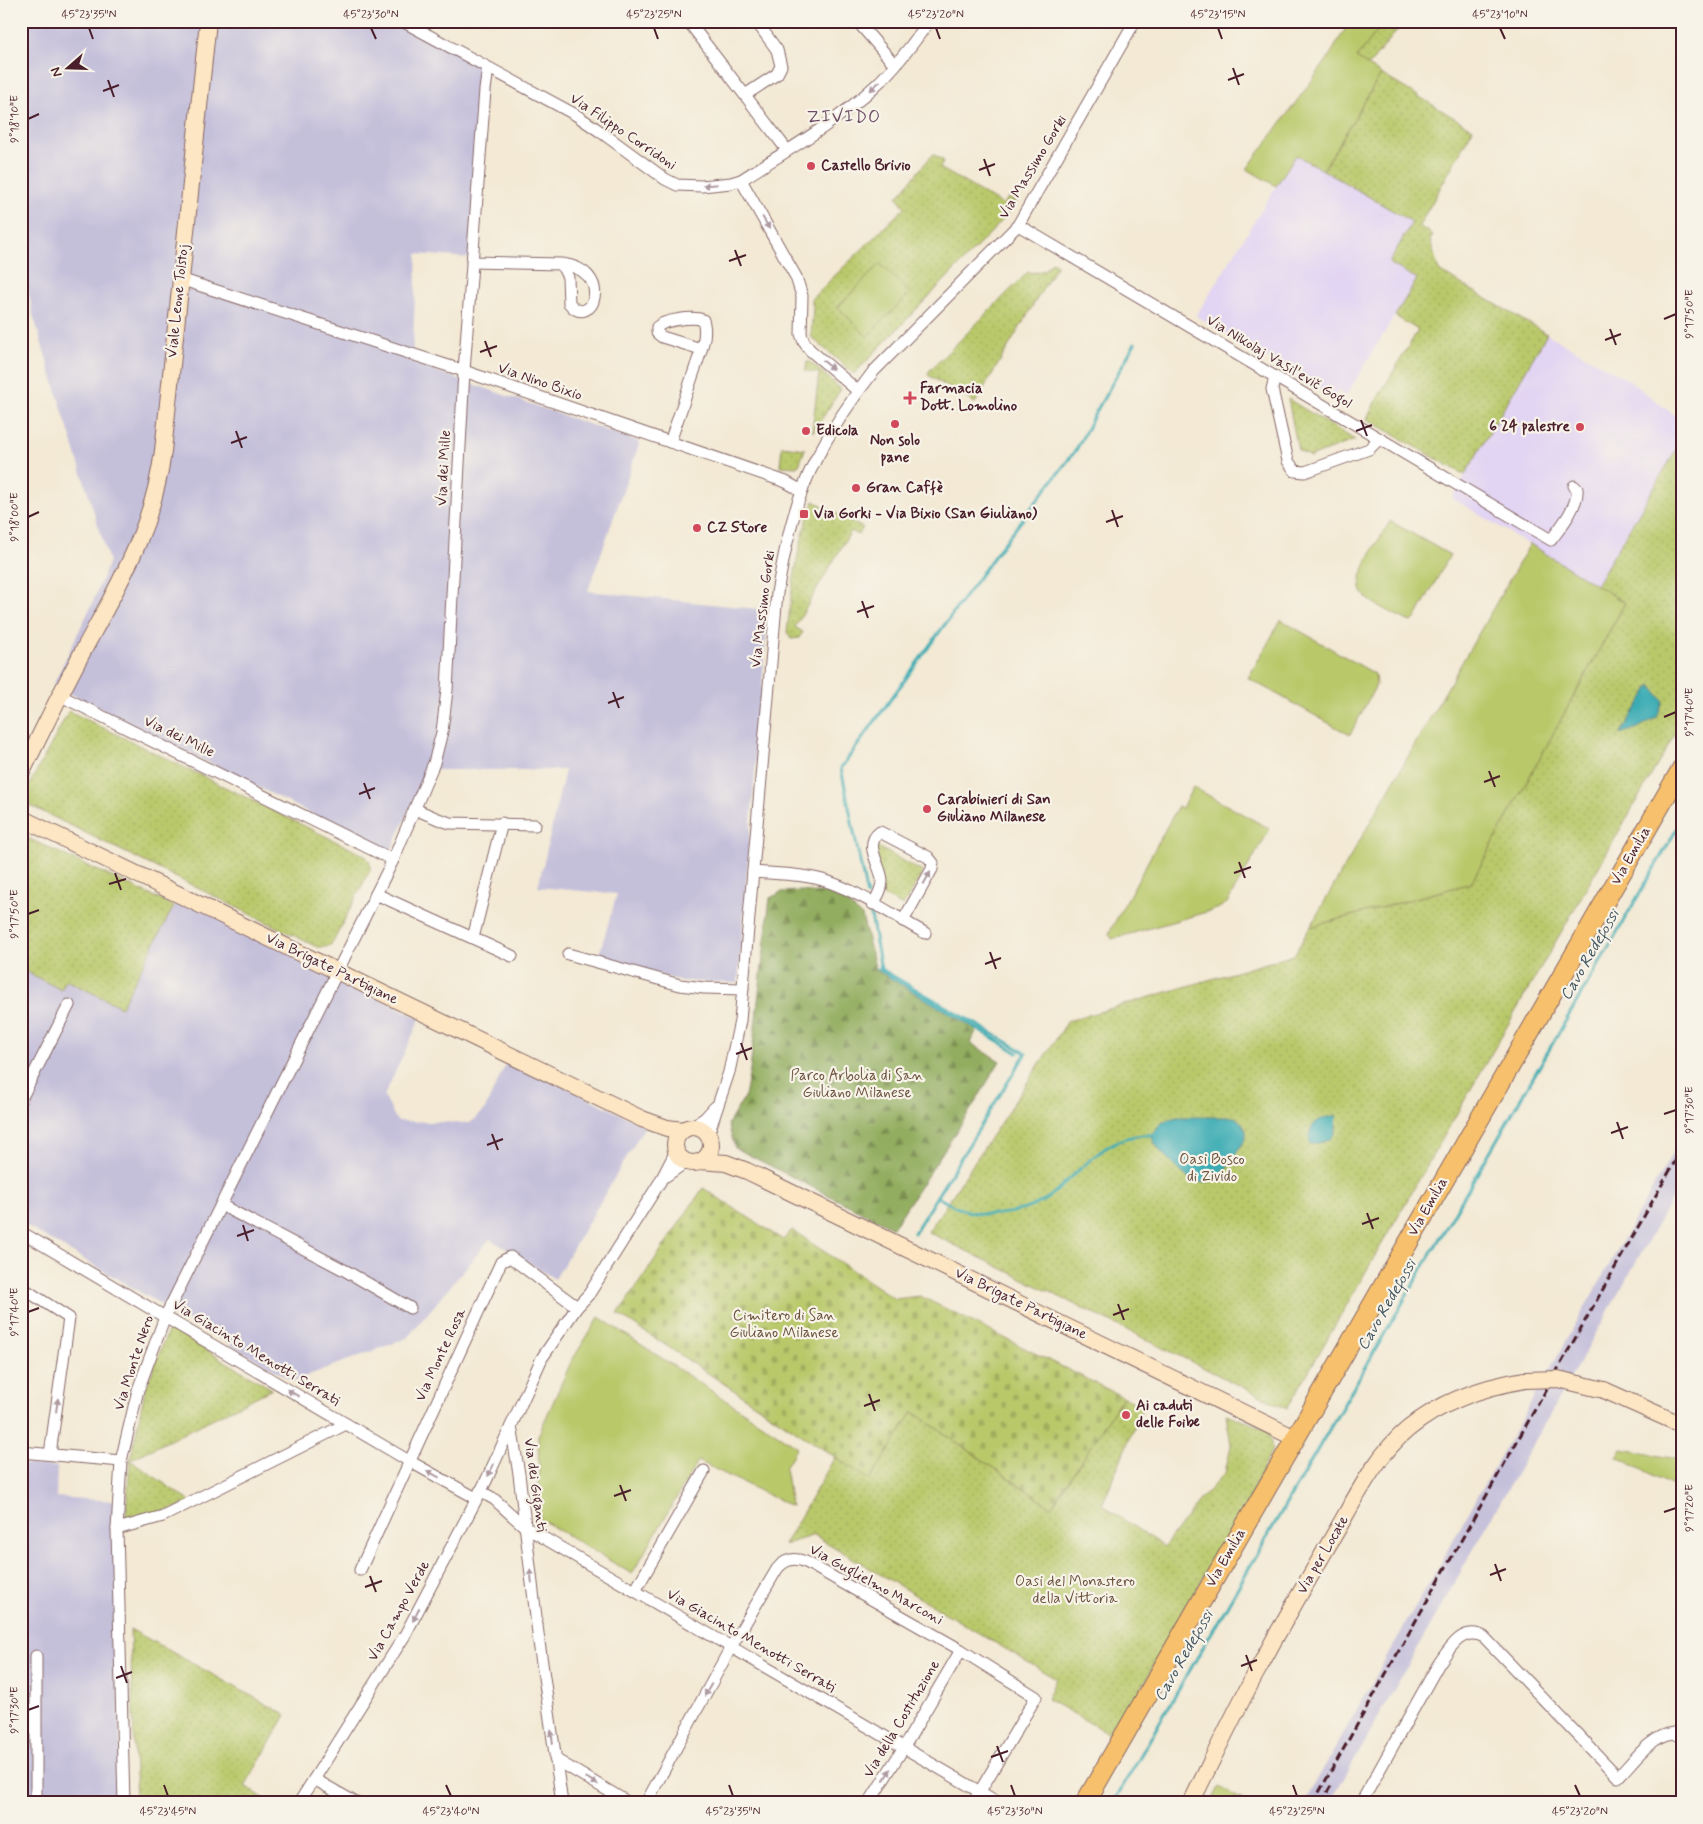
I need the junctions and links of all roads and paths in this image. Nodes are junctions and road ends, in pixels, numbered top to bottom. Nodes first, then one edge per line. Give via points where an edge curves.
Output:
1 (208, 21) edge
2 (402, 21) edge
3 (688, 21) edge
4 (756, 21) edge
5 (857, 21) edge
6 (929, 21) edge
7 (1135, 21) edge
8 (895, 65) junction
9 (488, 68) junction
10 (745, 95) junction
11 (787, 150) junction
12 (741, 180) junction
13 (1018, 225) junction
14 (472, 262) junction
15 (561, 264) dead end
16 (180, 278) junction
17 (701, 349) dead end
18 (464, 372) junction
19 (1275, 377) junction
20 (858, 391) junction
21 (1379, 439) junction
22 (670, 442) junction
23 (1574, 486) dead end
24 (802, 491) junction
25 (60, 695) junction
26 (1682, 768) edge
27 (21, 774) edge
28 (415, 810) junction
29 (21, 818) edge
30 (502, 823) junction
31 (535, 825) dead end
32 (393, 860) junction
33 (753, 872) junction
34 (376, 894) junction
35 (873, 904) junction
36 (903, 921) junction
37 (924, 933) dead end
38 (473, 938) junction
39 (568, 954) dead end
40 (512, 956) dead end
41 (337, 972) junction
42 (743, 989) junction
43 (69, 1005) dead end
44 (21, 1099) edge
45 (720, 1099) junction
46 (642, 1119) junction
47 (688, 1128) junction
48 (710, 1140) junction
49 (684, 1155) junction
50 (747, 1170) junction
51 (221, 1205) junction
52 (21, 1232) edge
53 (21, 1287) edge
54 (577, 1307) junction
55 (410, 1308) dead end
56 (165, 1317) junction
57 (346, 1424) junction
58 (1682, 1425) edge
59 (511, 1426) junction
60 (1295, 1438) junction
61 (21, 1452) edge
62 (50, 1454) junction
63 (121, 1461) junction
64 (409, 1461) junction
65 (704, 1471) dead end
66 (478, 1494) junction
67 (494, 1499) junction
68 (523, 1506) junction
69 (525, 1527) junction
70 (117, 1528) junction
71 (360, 1570) dead end
72 (635, 1591) junction
73 (732, 1647) junction
74 (961, 1650) junction
75 (36, 1656) dead end
76 (1682, 1737) edge
77 (904, 1747) junction
78 (555, 1759) junction
79 (314, 1779) junction
80 (979, 1792) junction
81 (36, 1803) edge
82 (124, 1803) edge
83 (299, 1803) edge
84 (356, 1803) edge
85 (562, 1803) edge
86 (629, 1803) edge
87 (646, 1803) edge
88 (869, 1803) edge
89 (973, 1803) edge
90 (999, 1803) edge
91 (1085, 1803) edge
92 (1191, 1803) edge
93 (1362, 1803) edge

1 - 16 street, Viale Leone Tolstoj
2 - 9 street, Via Filippo Corridoni
3 - 10 street
4 - 10 street via 779,55 782,66 777,74
5 - 8 street
6 - 8 street, Via Filippo Corridoni
7 - 13 street, Via Massimo Gorki
8 -> 11 street, Via Filippo Corridoni via 857,102
12 -> 9 street, Via Filippo Corridoni via 702,186 678,185 582,119
9 - 14 street, Via dei Mille
10 - 11 street
11 - 12 street, Via Filippo Corridoni
12 -> 20 street via 796,277 802,296 801,334 804,342
13 - 19 street, Via Nikolaj Vasil'evič Gogol
13 - 20 street, Via Massimo Gorki via 891,352
14 - 15 street
14 - 18 street, Via dei Mille
16 - 18 street, Via Nino Bixio
16 - 25 street, Viale Leone Tolstoj via 158,480 143,532
17 - 22 street
18 - 22 street, Via Nino Bixio
18 - 28 street, Via dei Mille via 444,712 434,763
19 - 21 street, Via Nikolaj Vasil'evič Gogol
19 - 21 street via 1272,389 1288,461 1295,471 1305,472 1369,449
20 - 24 street, Via Massimo Gorki via 814,462
21 - 23 street, Via Nikolaj Vasil'evič Gogol via 1551,540 1577,498
22 - 24 street, Via Nino Bixio via 786,482
24 - 33 street, Via Massimo Gorki via 777,593
25 - 27 street, Viale Leone Tolstoj
25 - 32 street, Via dei Mille
26 - 60 main road, Via Emilia
28 - 30 street via 450,823
28 - 32 street, Via dei Mille
29 - 41 street, Via Brigate Partigiane
30 - 31 street
30 - 38 street
32 - 34 street, Via dei Mille
33 - 35 street via 816,878
33 - 42 street, Via Massimo Gorki
34 - 38 street
34 - 41 street, Via dei Mille
35 - 36 street
36 -> 35 street via 932,869 932,863 928,857 880,832 872,845 882,884
36 - 37 street
38 - 40 street
39 - 42 street via 680,986
41 - 46 street, Via Brigate Partigiane
41 - 51 street, Via Monte Nero
42 - 45 street, Via Massimo Gorki via 736,1044
43 - 44 street
45 - 47 street, Via Massimo Gorki via 709,1114
45 - 48 street, Via Massimo Gorki
46 - 47 street, Via Brigate Partigiane via 667,1128
46 - 49 street, Via Brigate Partigiane
47 - 48 street via 699,1128
47 - 49 street via 676,1140
48 - 49 street via 709,1154
48 - 50 street, Via Brigate Partigiane
49 - 50 street, Via Brigate Partigiane
49 - 54 street, Via dei Giganti via 660,1182 589,1294
50 - 60 street, Via Brigate Partigiane
51 - 55 street
51 - 56 street, Via Monte Nero
52 - 56 street, Via Giacinto Menotti Serrati
62 -> 53 street via 69,1318
54 - 59 street, Via dei Giganti via 542,1358
54 - 64 street, Via Monte Rosa via 510,1256 501,1262
57 -> 56 street, Via Giacinto Menotti Serrati
56 - 63 street, Via Monte Nero via 138,1390
57 - 64 street, Via Giacinto Menotti Serrati
57 - 70 street via 163,1516
58 - 92 street, Via per Locate, bridge via 1604,1390 1558,1379 1498,1384 1452,1400 1407,1430 1390,1448 1358,1494 1285,1620 1240,1702
59 -> 66 street, Via Campo Verde
59 - 68 street, Via dei Giganti
60 - 91 main road, Via Emilia
61 - 62 street
62 - 63 street
63 - 70 street, Via Monte Nero
66 -> 64 street, Via Giacinto Menotti Serrati
64 - 71 street, Via Monte Rosa
65 - 72 street
66 - 67 street, Via Giacinto Menotti Serrati
66 -> 79 street, Via Campo Verde via 405,1635
67 - 68 street, Via Giacinto Menotti Serrati
67 - 69 street, Via Giacinto Menotti Serrati
68 - 69 street, Via dei Giganti
69 - 72 street, Via Giacinto Menotti Serrati
78 -> 69 street, Via dei Giganti
70 - 82 street, Via Monte Nero
72 - 73 street, Via Giacinto Menotti Serrati
73 - 74 street, Via Guglielmo Marconi via 777,1569 793,1559 806,1562
73 - 77 street, Via Giacinto Menotti Serrati
73 -> 87 street, Via Guglielmo Marconi
74 - 77 street, Via della Costituzione
74 - 80 street, Via Guglielmo Marconi via 1036,1697
75 - 81 street
76 - 93 street via 1674,1733 1662,1736 1648,1745 1618,1777 1484,1637 1470,1633 1451,1645 1438,1665
77 - 80 street, Via Giacinto Menotti Serrati
88 -> 77 street, Via della Costituzione
78 - 85 street, Via dei Giganti
78 -> 86 street
79 - 83 street, Via Campo Verde
79 - 84 street
80 - 89 street
80 - 90 street, Via Giacinto Menotti Serrati

